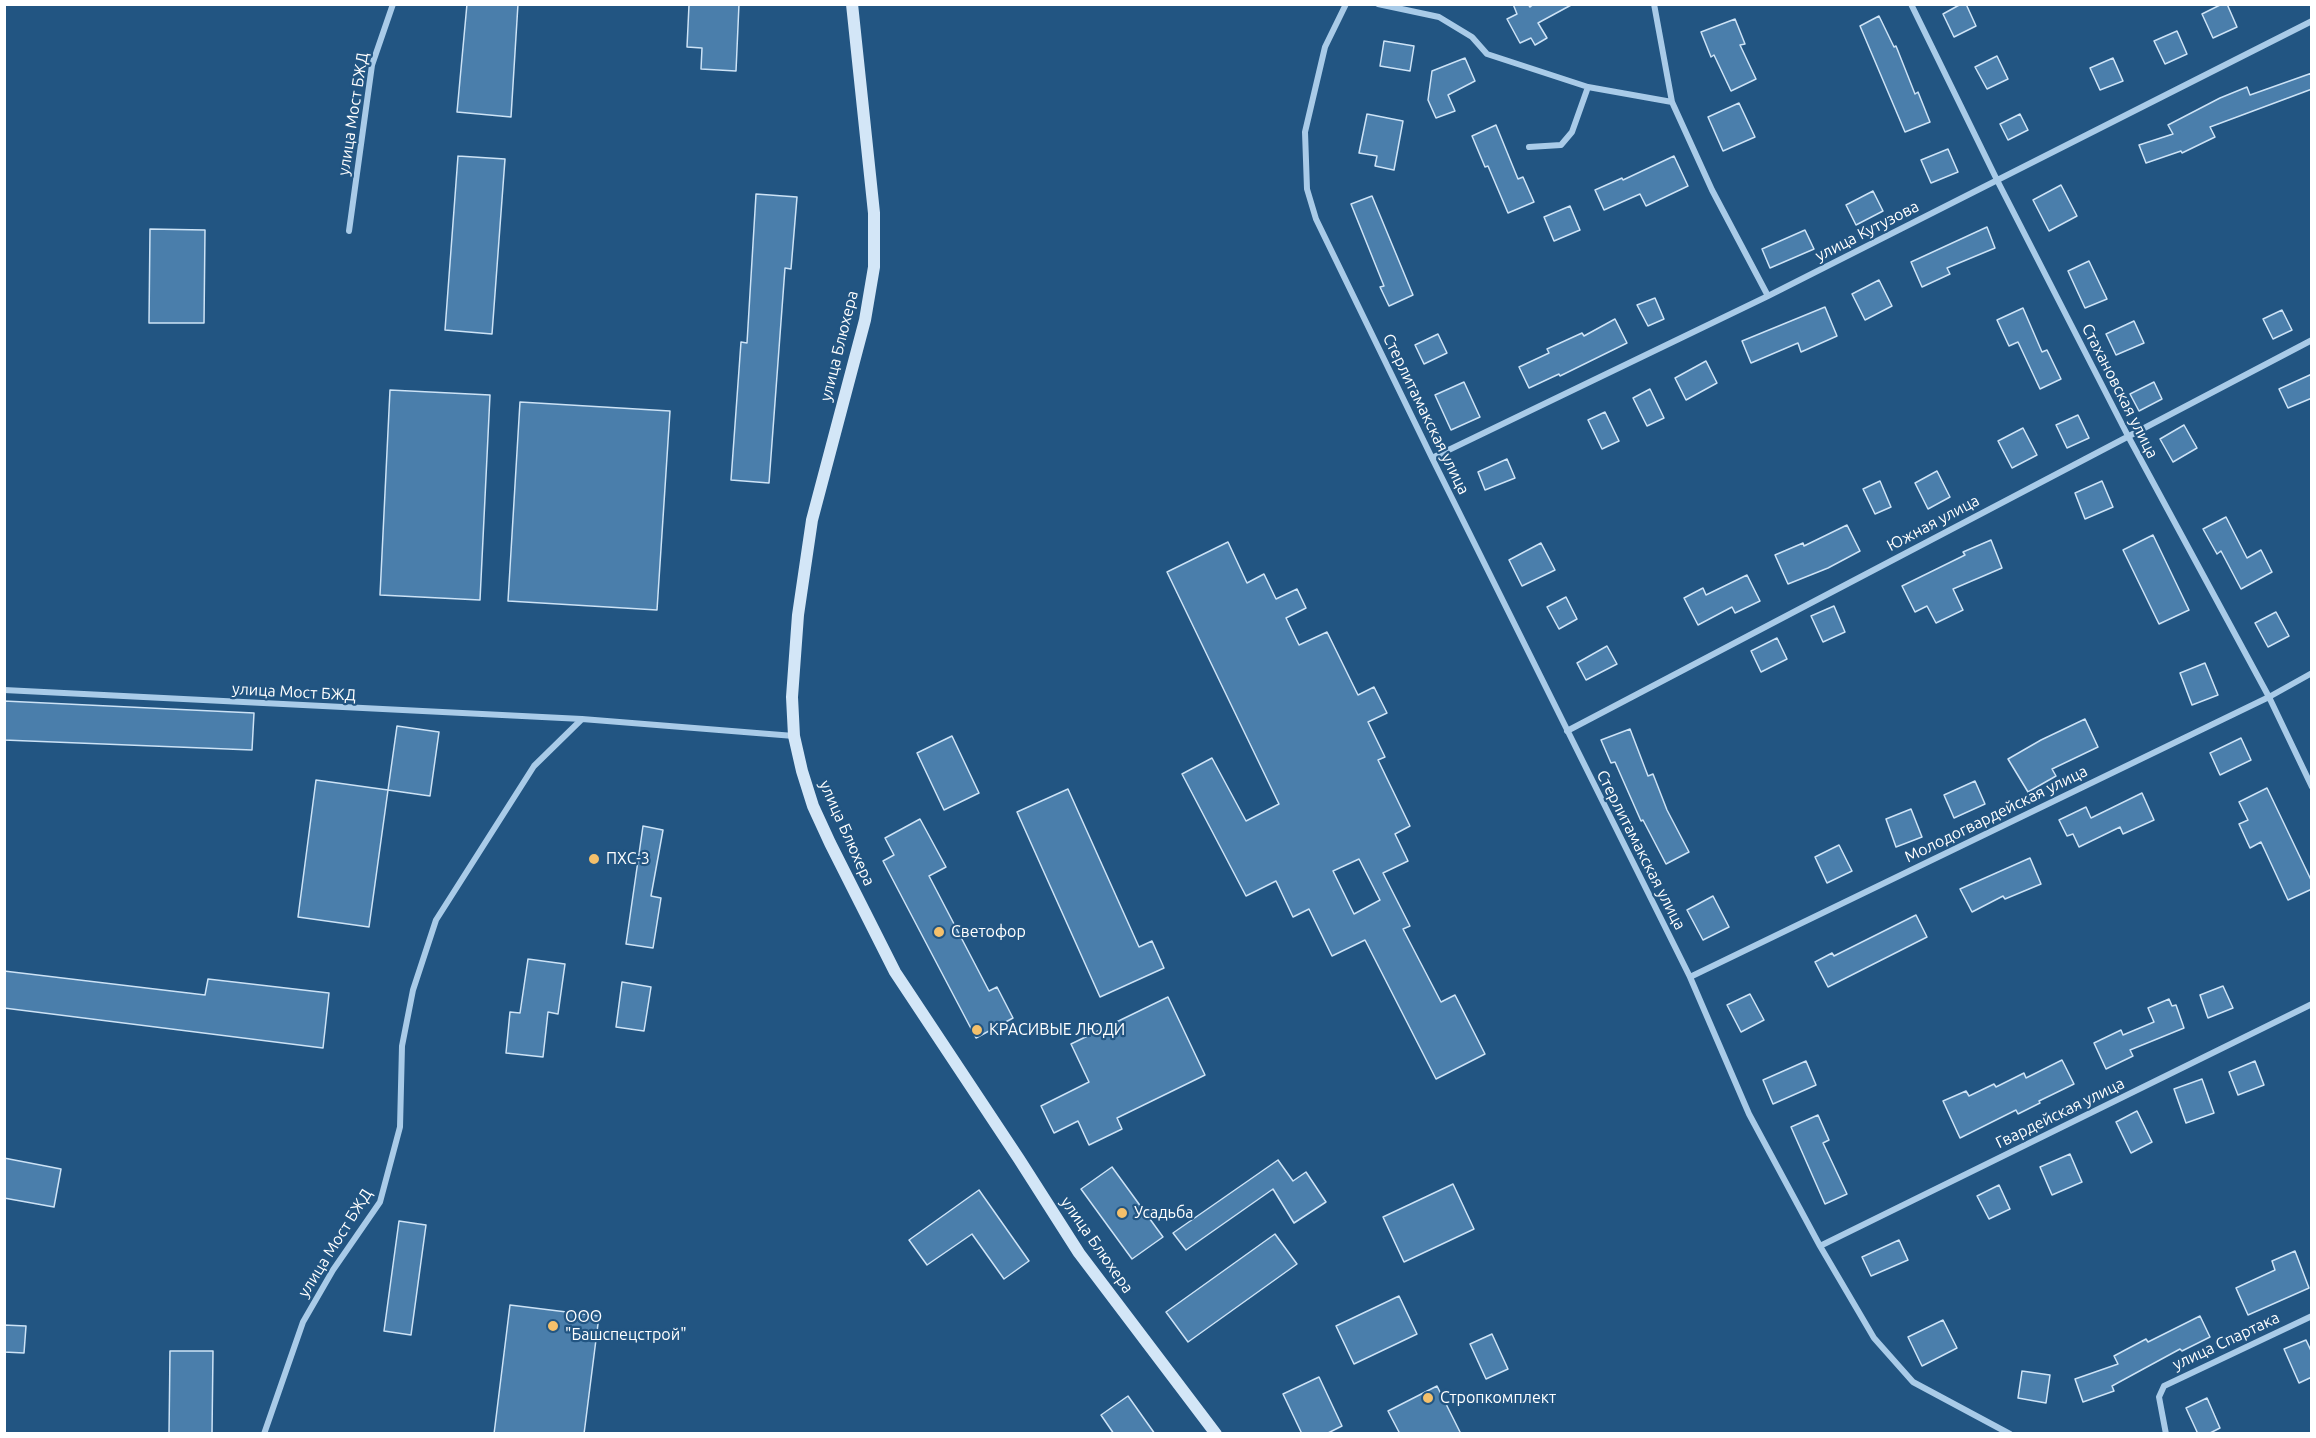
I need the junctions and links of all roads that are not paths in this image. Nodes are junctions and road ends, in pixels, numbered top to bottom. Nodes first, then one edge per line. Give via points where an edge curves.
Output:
1 (393, 4) edge
2 (852, 4) edge
3 (1346, 4) edge
4 (1378, 4) edge
5 (1654, 4) edge
6 (1911, 4) edge
7 (2312, 21) edge
8 (1588, 87) junction
9 (1672, 102) junction
10 (1529, 147) dead end
11 (1997, 180) junction
12 (349, 231) dead end
13 (1768, 296) junction
14 (2312, 340) edge
15 (2128, 436) junction
16 (1432, 458) junction
17 (2312, 673) edge
18 (4, 690) edge
19 (2269, 697) junction
20 (582, 719) junction
21 (1567, 731) junction
22 (794, 736) junction
23 (2312, 787) edge
24 (1690, 977) junction
25 (2312, 1004) edge
26 (1820, 1246) junction
27 (2312, 1316) edge
28 (264, 1434) edge
29 (1216, 1434) edge
30 (2010, 1434) edge
31 (2166, 1434) edge

1 - 12 street, улица Мост БЖД via 372,65
2 - 22 main road, улица Блюхера via 873,202 874,267 865,320 812,520 798,615 792,697
3 - 16 street, Стерлитамакская улица via 1325,47 1305,132 1307,189 1316,219
4 - 8 street via 1439,17 1472,37 1488,54
5 - 9 street
6 - 11 street, Стахановская улица
7 - 11 street, улица Кутузова
8 - 9 street
8 - 10 street via 1572,132 1561,145
9 - 13 street via 1712,190
11 - 13 street, улица Кутузова
11 - 15 street, Стахановская улица
13 - 16 street, улица Кутузова
14 - 15 street, Южная улица
15 - 19 street, Стахановская улица
15 - 21 street, Южная улица
16 - 21 street, Стерлитамакская улица
17 - 19 street, Молодогвардейская улица
18 - 20 street, улица Мост БЖД
19 - 23 street, Стахановская улица
19 - 24 street, Молодогвардейская улица
20 - 22 street, улица Мост БЖД
20 - 28 street, улица Мост БЖД via 534,766 436,920 413,990 402,1046 400,1127 380,1202 303,1322
21 - 24 street, Стерлитамакская улица
22 - 29 main road, улица Блюхера via 813,806 895,972 1079,1253
24 - 26 street, Стерлитамакская улица via 1749,1114
25 - 26 street, Гвардейская улица
26 - 30 street, Стерлитамакская улица via 1874,1338 1913,1382
27 - 31 street, улица Спартака via 2164,1386 2159,1397

